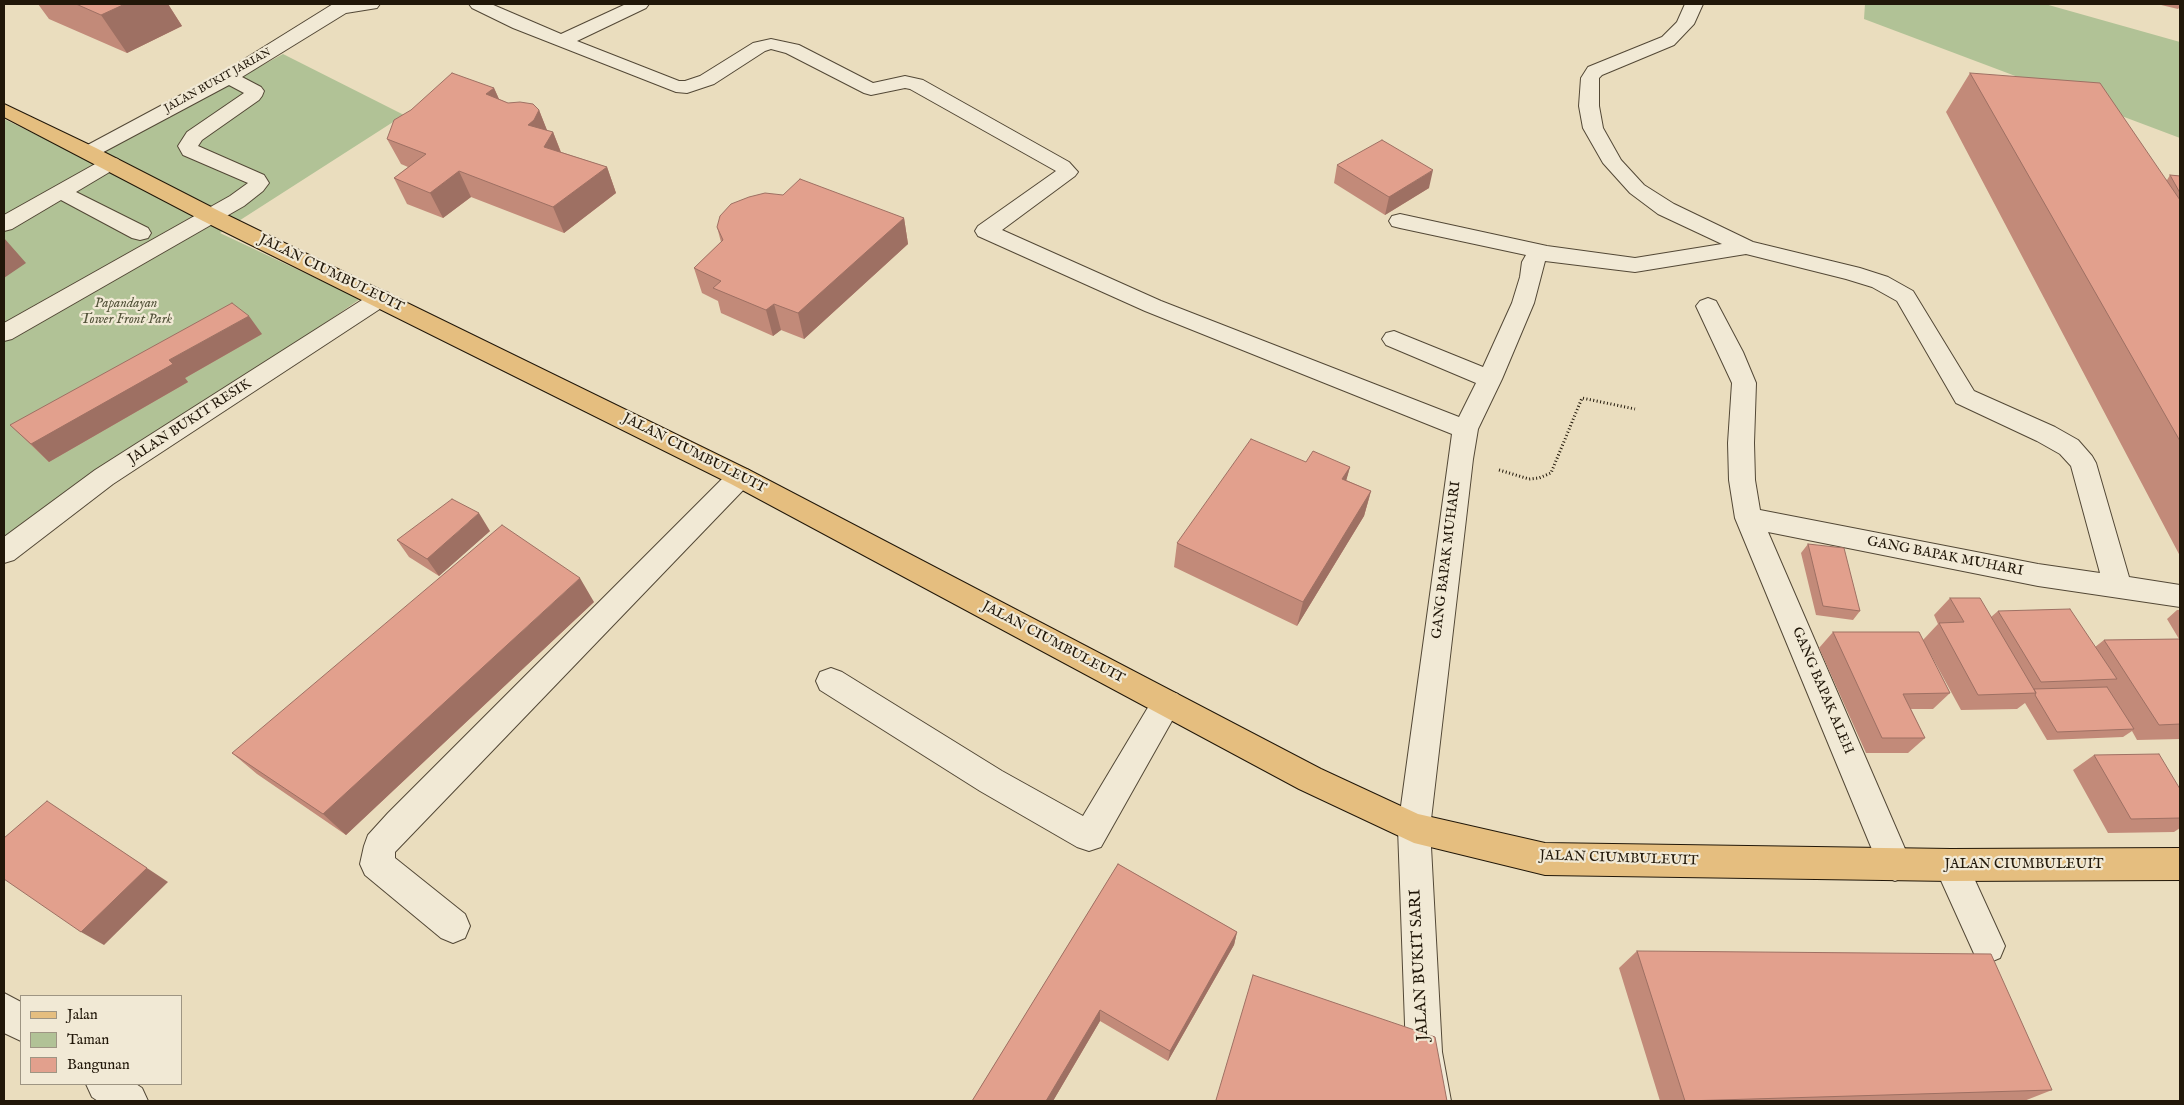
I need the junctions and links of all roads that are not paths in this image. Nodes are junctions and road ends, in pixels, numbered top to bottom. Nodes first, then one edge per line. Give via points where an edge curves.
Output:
1 (371, 4) edge
2 (478, 4) edge
3 (640, 4) edge
4 (1694, 4) edge
5 (341, 6) edge
6 (562, 41) junction
7 (229, 77) junction
8 (4, 110) edge
9 (100, 158) junction
10 (60, 192) junction
11 (211, 216) junction
12 (1400, 221) dead end
13 (4, 224) edge
14 (140, 233) dead end
15 (1746, 247) junction
16 (1547, 253) junction
17 (381, 298) junction
18 (1708, 306) dead end
19 (4, 333) edge
20 (1394, 339) dead end
21 (1490, 378) junction
22 (1465, 429) junction
23 (740, 477) junction
24 (1748, 518) junction
25 (4, 552) edge
26 (2118, 588) junction
27 (2180, 596) edge
28 (831, 681) dead end
29 (1167, 703) junction
30 (1414, 828) junction
31 (2180, 864) edge
32 (1895, 865) junction
33 (1951, 865) junction
34 (452, 926) dead end
35 (1988, 946) dead end
36 (4, 1011) edge
37 (20, 1022) edge
38 (106, 1085) edge
39 (129, 1101) edge
40 (1432, 1101) edge

1 - 5 street
2 - 6 street
3 - 6 street
4 - 15 street via 1685,24 1668,41 1595,71 1590,78 1589,106 1593,128 1613,163 1636,189 1666,209
5 - 7 street, JALAN BUKIT JARIAN
6 - 22 street via 681,86 697,85 759,47 770,44 792,48 871,89 905,82 916,84 1016,139 1068,172 986,231 1153,306
7 - 9 street, JALAN BUKIT JARIAN
7 - 11 street via 254,91 252,96 194,136 188,146 190,151 257,179 259,183
8 - 9 main road, JALAN CIUMBULEUIT
9 - 10 street, JALAN BUKIT JARIAN
9 - 11 main road, JALAN CIUMBULEUIT
10 - 13 street, JALAN BUKIT JARIAN
10 - 14 street
11 - 17 main road, JALAN CIUMBULEUIT
11 - 19 street
12 - 16 street
15 - 16 street via 1635,265
15 - 26 street via 1852,273 1880,282 1904,296 1966,397 2069,447 2083,463
16 - 21 street, GANG BAPAK MUHARI via 1537,256 1533,262 1523,303
17 - 23 main road, JALAN CIUMBULEUIT
17 - 25 street, JALAN BUKIT RESIK via 104,477
18 - 24 street via 1744,383 1742,480
20 - 21 street
21 - 22 street, GANG BAPAK MUHARI
22 - 30 street, GANG BAPAK MUHARI
23 - 29 main road, JALAN CIUMBULEUIT
23 - 34 street via 380,846 377,864
24 - 26 street, GANG BAPAK MUHARI
24 - 32 street, GANG BAPAK ALEH
26 - 27 street, GANG BAPAK MUHARI
28 - 29 street via 991,781 1089,836
29 - 30 main road, JALAN CIUMBULEUIT via 1310,779
30 - 32 main road, JALAN CIUMBULEUIT via 1544,859
30 - 40 street, JALAN BUKIT SARI via 1424,1052
31 - 33 main road, JALAN CIUMBULEUIT
32 - 33 main road, JALAN CIUMBULEUIT
33 - 35 street
36 - 37 street
38 - 39 street

